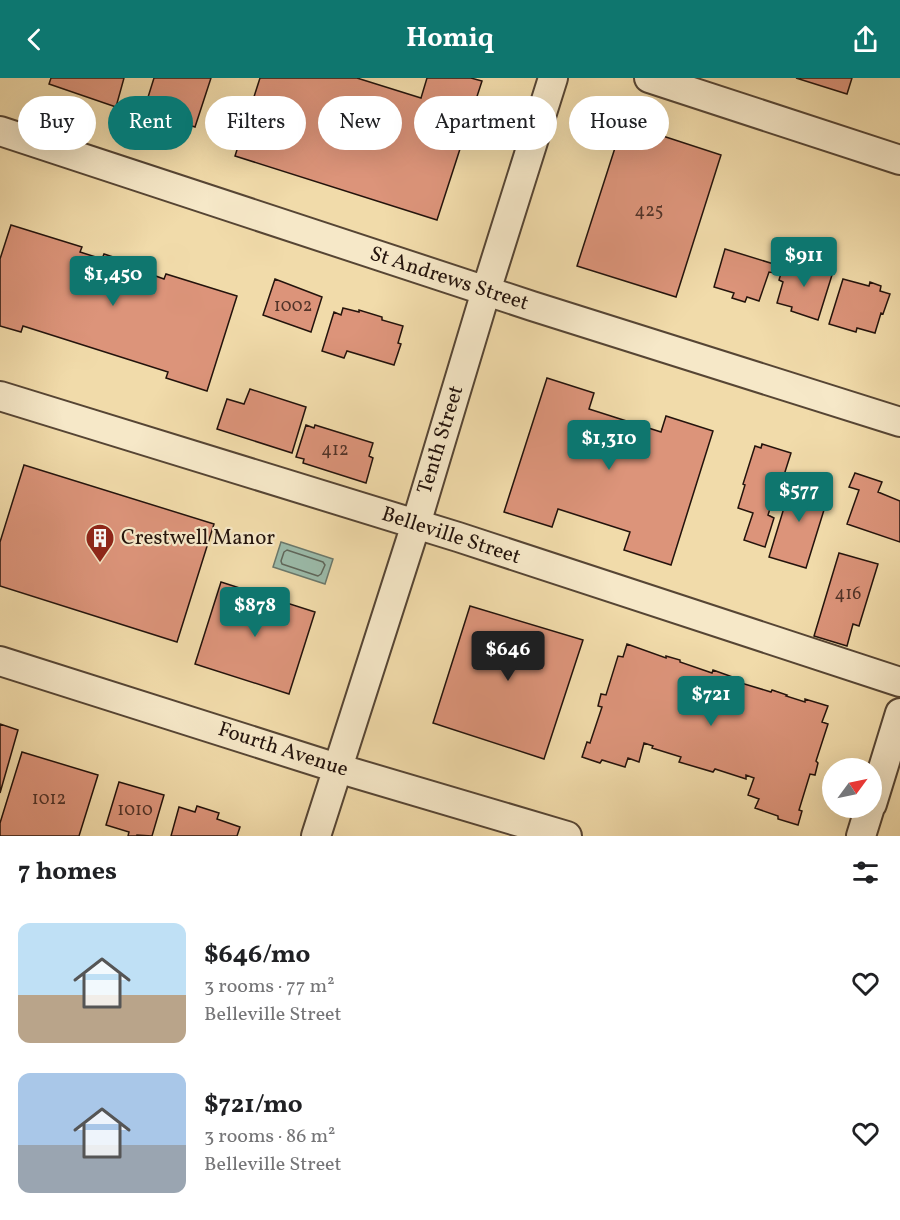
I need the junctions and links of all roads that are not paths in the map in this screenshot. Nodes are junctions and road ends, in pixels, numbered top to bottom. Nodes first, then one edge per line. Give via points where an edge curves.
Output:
1 (553, 78) edge
2 (649, 78) edge
3 (0, 131) edge
4 (900, 159) edge
5 (486, 291) junction
6 (0, 396) edge
7 (900, 422) edge
8 (416, 524) junction
9 (0, 661) edge
10 (900, 682) edge
11 (900, 713) edge
12 (337, 768) junction
13 (882, 770) edge
14 (867, 818) edge
15 (316, 836) edge
16 (567, 836) edge
17 (861, 836) edge

1 - 5 street, Tenth Street
2 - 4 street
3 - 5 street, St Andrews Street
5 - 7 street, St Andrews Street
5 - 8 street, Tenth Street
6 - 8 street, Belleville Street
8 - 10 street, Belleville Street
8 - 12 street, Tenth Street
9 - 12 street, Fourth Avenue
11 - 13 street
12 - 15 street, Tenth Street
12 - 16 street, Fourth Avenue
14 - 17 street

